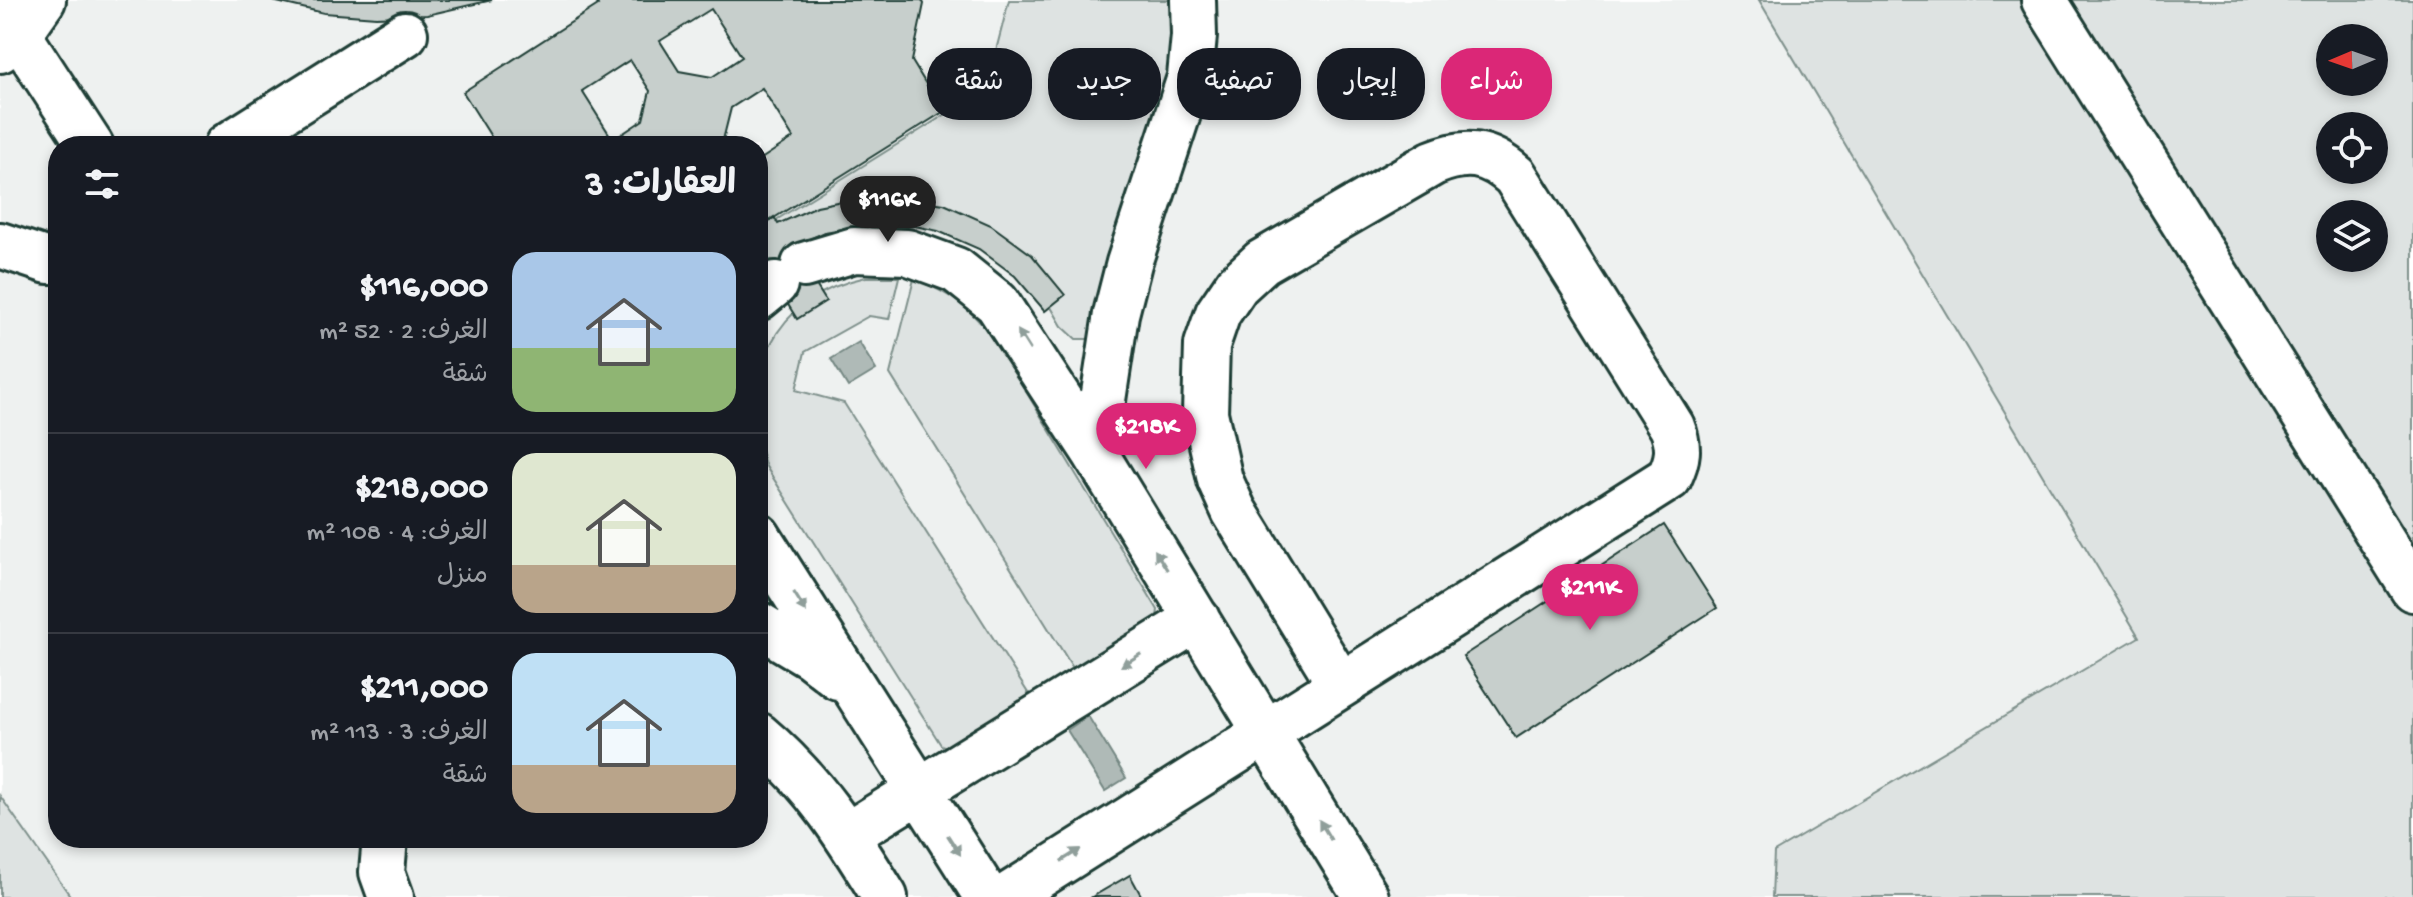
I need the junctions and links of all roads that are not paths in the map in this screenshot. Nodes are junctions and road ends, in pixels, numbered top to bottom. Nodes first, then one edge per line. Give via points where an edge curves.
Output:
1 (1193, 0) edge
2 (2044, 0) edge
3 (15, 22) edge
4 (405, 34) dead end
5 (85, 136) edge
6 (243, 136) edge
7 (0, 245) edge
8 (48, 261) edge
9 (779, 282) edge
10 (1095, 453) junction
11 (768, 552) edge
12 (2413, 589) edge
13 (1197, 619) junction
14 (768, 630) edge
15 (1340, 684) junction
16 (856, 691) junction
17 (1266, 732) junction
18 (768, 744) edge
19 (919, 791) junction
20 (847, 835) junction
21 (384, 848) edge
22 (391, 897) edge
23 (885, 897) edge
24 (987, 897) edge
25 (1006, 897) edge
26 (1366, 897) edge

1 - 10 street via 1190,77 1116,314
2 - 12 street
3 - 5 street
4 - 6 street
7 - 8 street
10 -> 9 street via 1014,324 956,270 907,252 854,250
13 -> 10 street
11 -> 16 street
13 - 17 street
13 -> 19 street
14 - 16 street
15 - 15 street via 1241,524 1220,480 1205,413 1207,345 1218,313 1262,262 1433,163 1454,154 1477,153 1498,161 1515,176 1672,427 1677,462 1669,478 1654,489
15 - 17 street
16 - 19 street
25 -> 17 street
26 -> 17 street
18 - 20 street via 806,780
19 - 20 street
19 -> 24 street
20 - 23 street
21 - 22 street via 382,872

